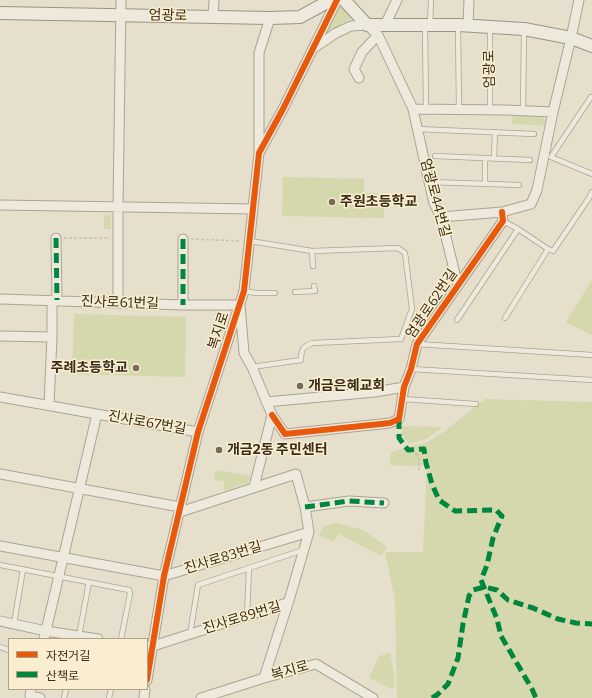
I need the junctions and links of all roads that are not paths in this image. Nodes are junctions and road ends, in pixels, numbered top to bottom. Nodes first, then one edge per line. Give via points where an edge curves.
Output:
1 (121, 0) edge
2 (214, 0) edge
3 (330, 0) edge
4 (337, 0) edge
5 (344, 0) edge
6 (397, 0) edge
7 (431, 0) edge
8 (469, 0) edge
9 (579, 0) edge
10 (0, 13) edge
11 (121, 15) junction
12 (213, 17) junction
13 (270, 18) junction
14 (367, 25) junction
15 (427, 26) junction
16 (463, 26) junction
17 (490, 27) junction
18 (524, 29) junction
19 (381, 30) junction
20 (571, 38) junction
21 (592, 46) edge
22 (313, 49) junction
23 (360, 78) dead end
24 (592, 98) edge
25 (413, 110) junction
26 (426, 110) junction
27 (459, 110) junction
28 (486, 110) junction
29 (523, 111) junction
30 (553, 112) junction
31 (418, 129) junction
32 (495, 132) junction
33 (534, 134) dead end
34 (259, 153) junction
35 (435, 156) dead end
36 (484, 158) junction
37 (494, 158) junction
38 (530, 160) dead end
39 (592, 174) edge
40 (428, 182) junction
41 (484, 184) junction
42 (520, 185) dead end
43 (592, 192) edge
44 (591, 199) edge
45 (0, 205) edge
46 (118, 207) junction
47 (253, 209) junction
48 (502, 216) junction
49 (441, 217) junction
50 (518, 229) junction
51 (56, 238) road end
52 (183, 239) road end
53 (250, 241) junction
54 (548, 249) junction
55 (312, 251) junction
56 (313, 266) dead end
57 (314, 286) dead end
58 (458, 286) junction
59 (244, 291) junction
60 (295, 292) dead end
61 (275, 293) dead end
62 (0, 299) edge
63 (54, 300) junction
64 (118, 303) junction
65 (183, 305) junction
66 (240, 305) junction
67 (505, 318) dead end
68 (457, 320) dead end
69 (0, 336) edge
70 (52, 337) junction
71 (417, 344) junction
72 (592, 355) edge
73 (252, 367) junction
74 (411, 369) junction
75 (592, 380) edge
76 (404, 387) junction
77 (0, 397) edge
78 (403, 399) junction
79 (266, 402) junction
80 (476, 404) dead end
81 (49, 405) junction
82 (97, 414) junction
83 (272, 415) junction
84 (198, 432) junction
85 (0, 474) edge
86 (254, 487) junction
87 (79, 489) junction
88 (384, 503) dead end
89 (305, 506) junction
90 (180, 509) junction
91 (309, 532) junction
92 (0, 546) edge
93 (303, 550) junction
94 (63, 558) junction
95 (0, 565) edge
96 (249, 568) junction
97 (23, 569) junction
98 (59, 576) junction
99 (164, 576) junction
100 (89, 582) junction
101 (287, 603) junction
102 (247, 616) junction
103 (0, 621) edge
104 (14, 624) junction
105 (190, 634) junction
106 (45, 635) edge
107 (79, 636) junction
108 (92, 638) edge
109 (122, 638) edge
110 (150, 646) edge
111 (148, 668) edge
112 (264, 678) junction
113 (30, 692) edge
114 (40, 698) edge
115 (201, 698) edge
116 (373, 698) edge

1 - 11 street
2 - 12 street
3 - 13 main road, 엄광로 via 300,17
4 - 22 street, 복지로
5 - 14 main road
6 - 19 street
7 - 15 lane
8 - 16 street
9 - 20 street
10 - 11 main road, 엄광로
11 - 12 main road, 엄광로
11 - 46 street
12 - 13 main road, 엄광로
13 - 34 street via 259,54
14 - 19 main road
14 - 22 street via 351,26 336,32
15 - 16 main road
15 - 19 main road
15 - 26 lane
16 - 17 main road
16 - 27 lane
17 - 18 main road
17 - 28 lane, 엄광로
18 - 20 main road
18 - 29 lane
19 - 23 street via 362,52 354,69
19 - 25 street, 엄광로44번길
20 - 21 main road
20 - 30 street
22 - 34 street, 복지로
24 - 39 lane via 551,157
25 - 26 street
25 - 31 street, 엄광로44번길
26 - 27 street
27 - 28 street
28 - 29 street
29 - 30 street
30 - 48 street via 537,190 531,204
31 - 32 lane
31 - 40 street, 엄광로44번길
32 - 33 lane
32 - 37 lane
34 - 47 street, 복지로
35 - 36 lane
36 - 37 lane
36 - 41 lane
37 - 38 lane
40 - 41 lane
40 - 49 street, 엄광로44번길
41 - 42 lane
43 - 44 lane
44 - 54 lane via 554,251
45 - 46 street
46 - 47 street
46 - 64 street
47 - 53 street, 복지로
48 - 49 street
48 - 50 lane
48 - 58 street, 엄광로62번길
49 - 58 street, 엄광로44번길
50 - 54 lane
50 - 68 lane
51 - 63 street
52 - 65 street
53 - 55 lane
53 - 59 street, 복지로
54 - 67 lane
55 - 56 lane
55 - 73 lane via 398,248 404,253 412,309 401,339 307,344 301,353 301,360
57 - 60 lane via 315,291
58 - 71 street, 엄광로62번길
59 - 61 lane
59 - 66 street, 복지로
62 - 63 street, 진사로61번길
63 - 64 street, 진사로61번길
63 - 70 street
64 - 65 street, 진사로61번길
65 - 66 street, 진사로61번길
66 - 73 street via 244,353
66 - 84 street, 복지로
69 - 70 street
70 - 81 street
71 - 72 lane
71 - 74 street, 엄광로62번길
73 - 79 street
74 - 75 lane
74 - 76 street, 엄광로62번길
76 - 78 street, 엄광로62번길
76 - 79 street
77 - 81 street, 진사로67번길
78 - 80 lane
78 - 83 street, 엄광로62번길 via 399,419 390,423 285,434
79 - 83 street
81 - 82 street, 진사로67번길
82 - 84 street, 진사로67번길
82 - 87 street, 진사로67번길
83 - 86 street
84 - 90 street, 복지로
85 - 87 street
86 - 89 street via 296,474
86 - 90 street
87 - 90 street
87 - 94 street, 진사로67번길
88 - 89 street via 349,502
89 - 91 street
90 - 99 street, 복지로
91 - 93 street
91 - 99 street, 진사로83번길
92 - 94 street, 진사로83번길
93 - 96 lane
93 - 101 street
94 - 98 street
94 - 99 street, 진사로83번길
95 - 97 lane
96 - 102 lane
96 - 105 lane via 198,585
97 - 98 lane
97 - 104 lane
98 - 100 lane
98 - 106 street
99 - 110 street, 복지로
100 - 107 lane
100 - 109 lane via 129,590
101 - 102 street, 진사로89번길
101 - 112 street, 진사로89번길
102 - 105 street, 진사로89번길
103 - 104 street
104 - 106 street
105 - 110 street, 진사로89번길
106 - 107 street
107 - 108 street
110 - 111 street, 복지로
112 - 115 street, 복지로
112 - 116 street, 복지로 via 316,664
113 - 114 street

